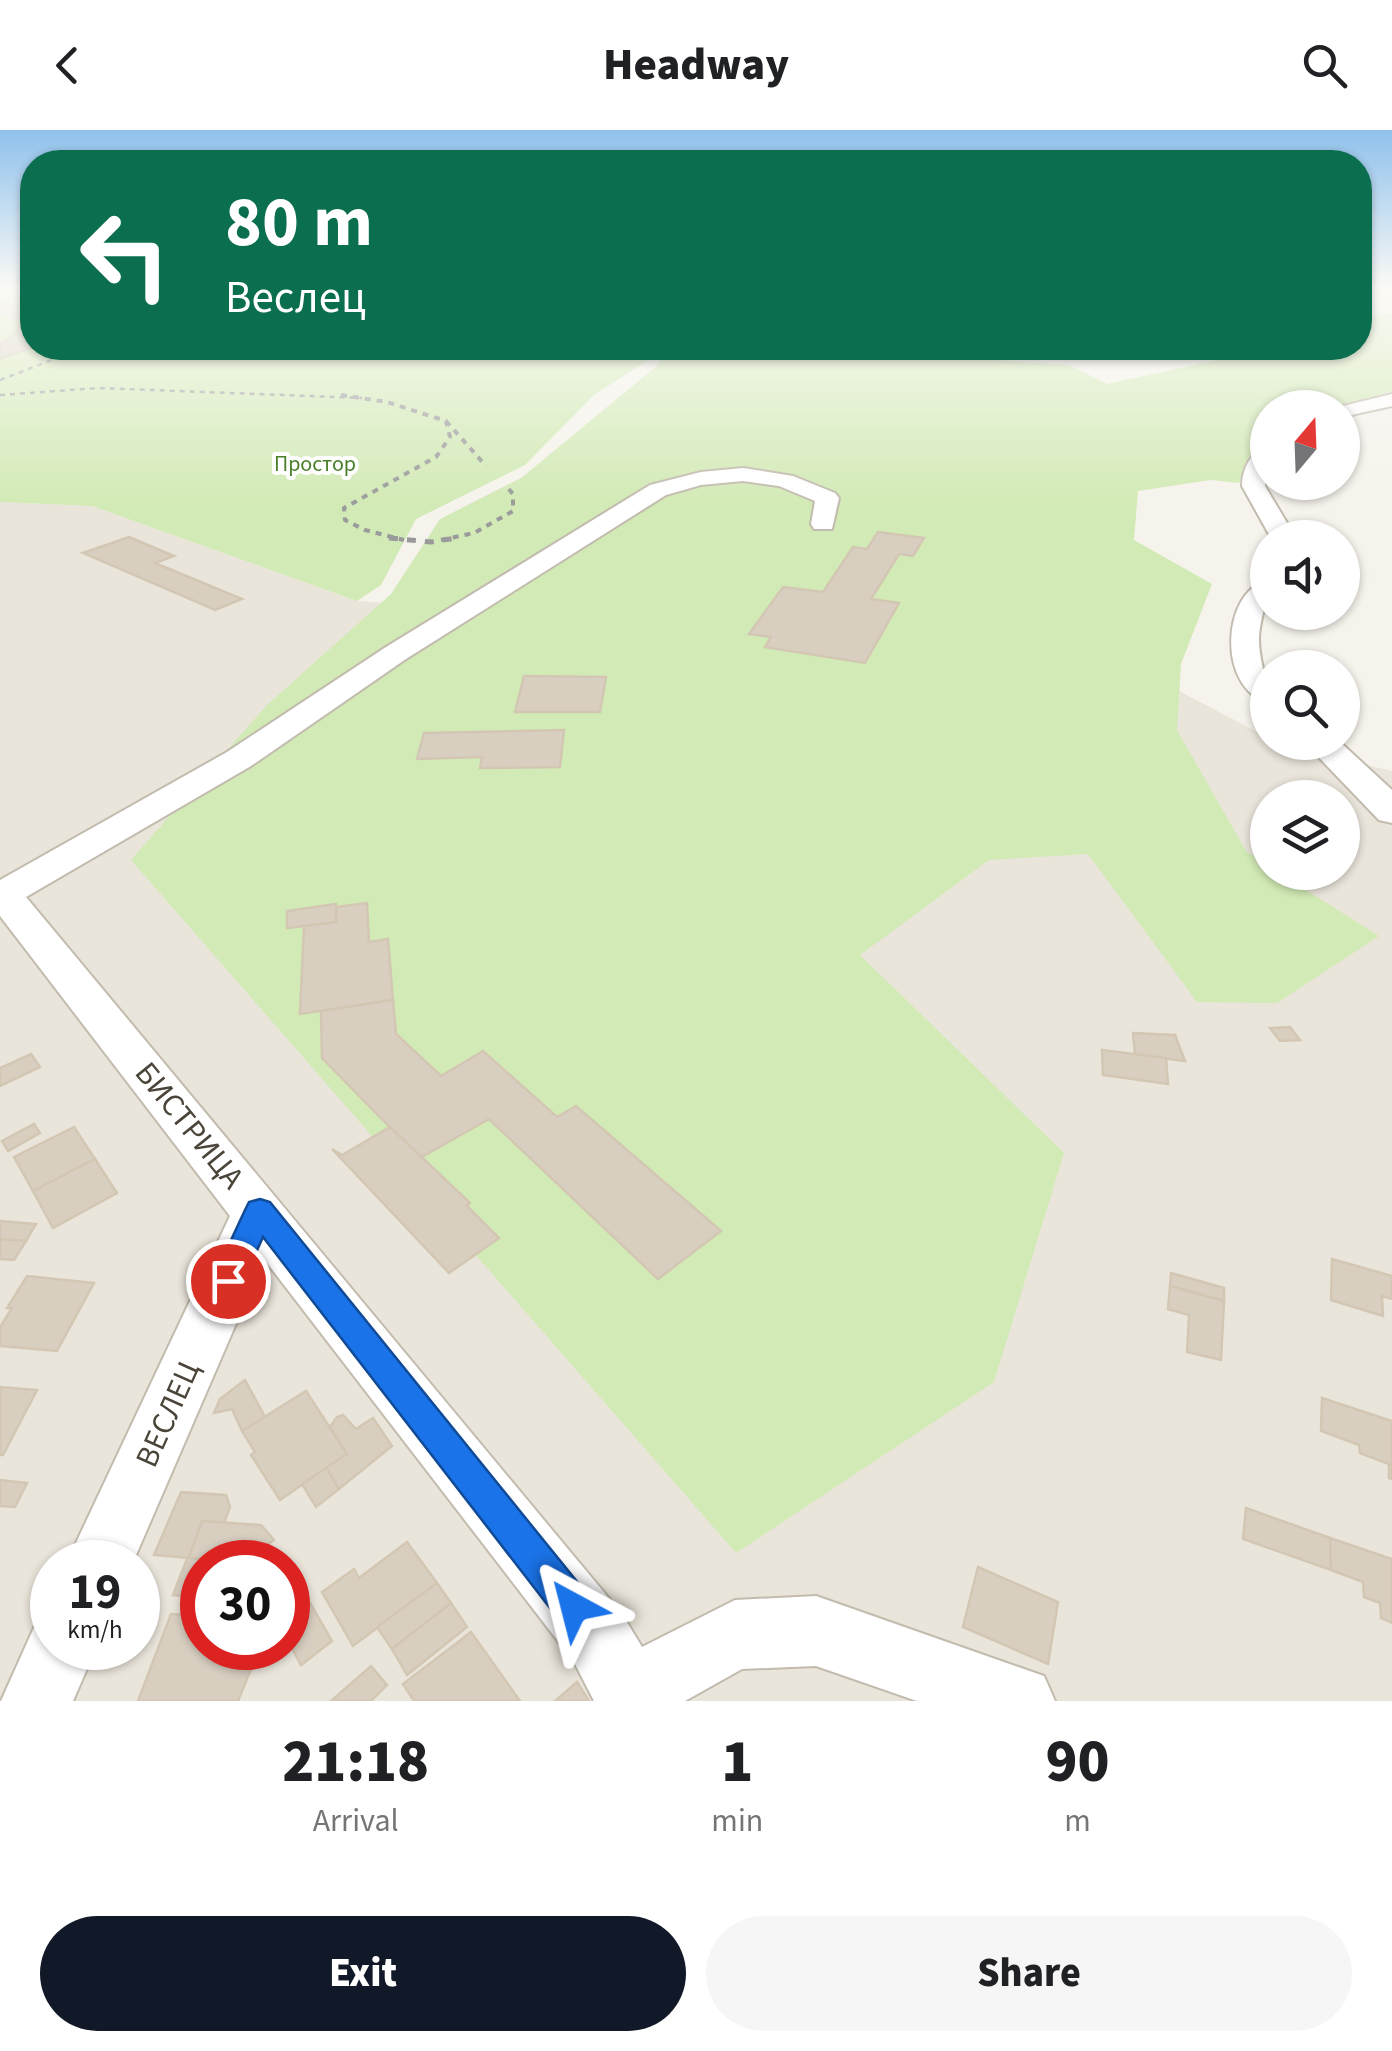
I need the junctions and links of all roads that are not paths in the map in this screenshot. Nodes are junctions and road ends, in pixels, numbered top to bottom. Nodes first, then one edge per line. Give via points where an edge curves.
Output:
1 (1392, 400) edge
2 (1360, 407) edge
3 (823, 524) dead end
4 (1250, 607) edge
5 (1250, 662) edge
6 (1340, 760) edge
7 (1392, 812) edge
8 (1, 889) edge
9 (260, 1210) junction
10 (110, 1540) edge
11 (52, 1670) edge
12 (631, 1696) edge
13 (37, 1701) edge
14 (1019, 1701) edge

1 - 2 street
3 - 8 street via 827,498 763,475 699,476 658,490 396,652 239,759
4 - 5 street via 1243,624
6 - 7 street
8 - 9 street, БИСТРИЦА
9 - 10 street, ВЕСЛЕЦ
9 - 12 street, БИСТРИЦА via 598,1638
11 - 13 street
12 - 14 street, БИСТРИЦА via 736,1635 816,1631

